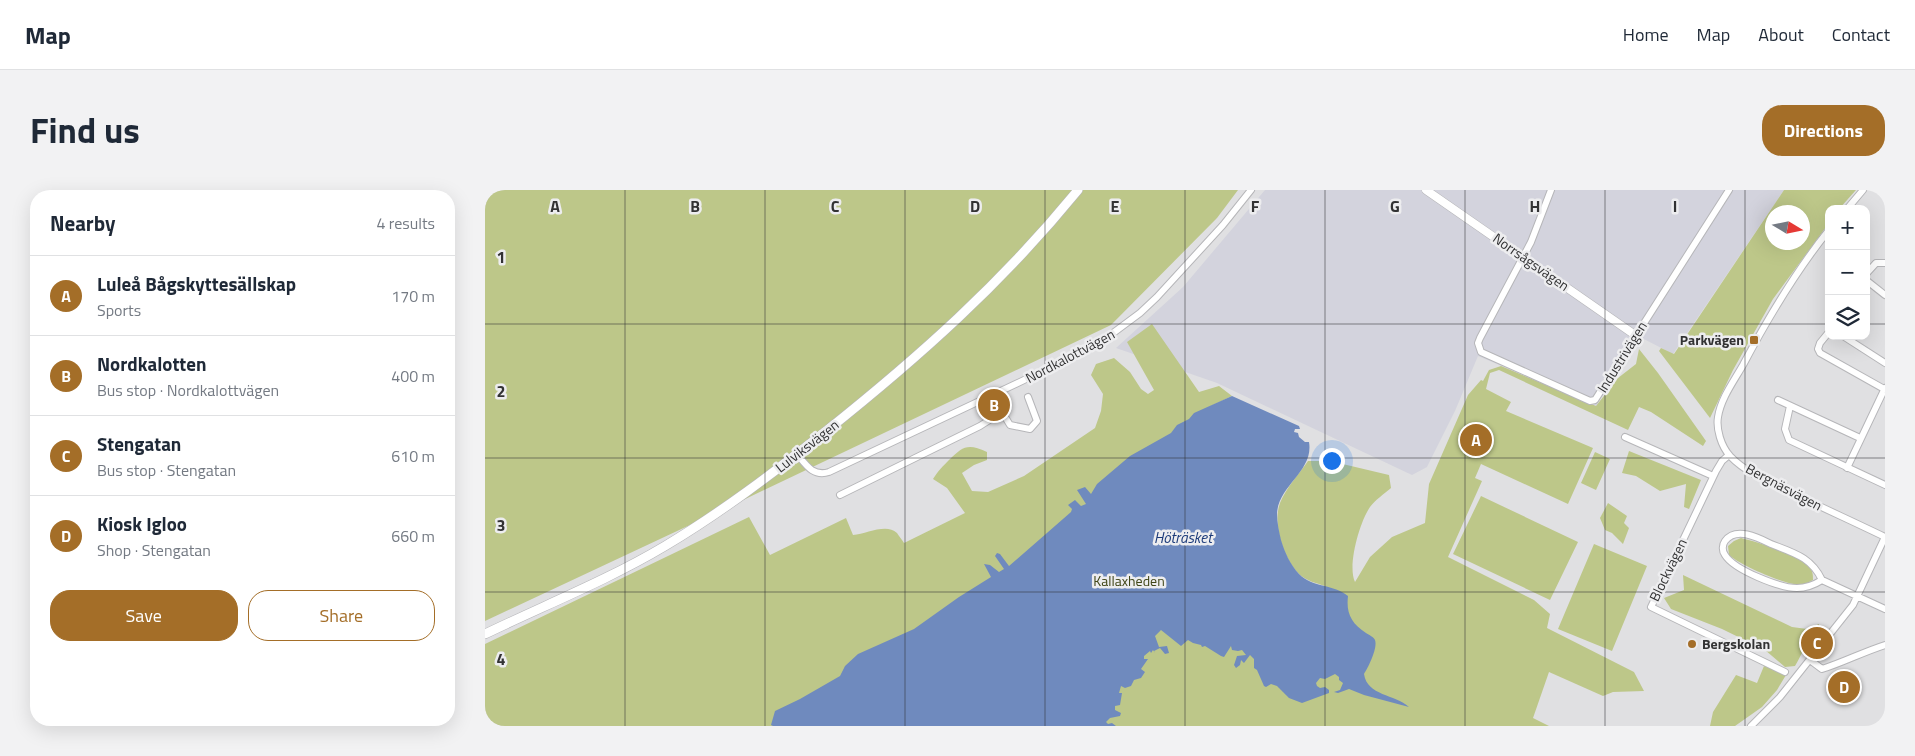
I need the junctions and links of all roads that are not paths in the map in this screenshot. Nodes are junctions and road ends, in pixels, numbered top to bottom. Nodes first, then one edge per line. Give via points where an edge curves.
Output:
1 (1079, 190) edge
2 (1251, 190) edge
3 (1427, 190) edge
4 (1551, 190) edge
5 (1729, 190) edge
6 (1863, 190) edge
7 (1850, 205) edge
8 (1825, 235) edge
9 (1523, 257) junction
10 (1885, 263) edge
11 (1870, 270) edge
12 (1870, 283) edge
13 (1885, 295) edge
14 (1635, 335) junction
15 (1825, 338) edge
16 (1849, 340) edge
17 (1885, 363) edge
18 (1885, 389) edge
19 (1028, 397) dead end
20 (1778, 400) dead end
21 (1790, 406) junction
22 (1625, 437) dead end
23 (1860, 438) junction
24 (797, 454) junction
25 (1729, 455) junction
26 (1847, 468) junction
27 (1713, 476) junction
28 (1885, 485) edge
29 (839, 495) dead end
30 (1885, 537) edge
31 (1822, 580) junction
32 (1857, 596) junction
33 (1885, 609) edge
34 (485, 634) edge
35 (1885, 645) edge
36 (1809, 660) junction
37 (1785, 672) dead end
38 (1751, 726) edge

1 - 24 main road, Lulviksvägen via 971,307 913,360
2 - 24 street, Nordkalottvägen via 1157,297 1098,344 829,472 813,471
3 - 9 street, Norrsågsvägen
4 - 9 street
5 - 14 street, Industrivägen
6 - 7 street
8 - 25 street via 1788,286 1723,401 1719,428
9 - 14 street, Norrsågsvägen
9 - 14 street, Industrivägen via 1478,343 1481,352 1590,401 1595,400
10 - 11 street via 1876,263
12 - 13 street
15 - 18 street via 1819,346 1820,354
16 - 17 street
18 - 23 street
19 - 29 street via 1037,421 1031,429 1010,425 1002,412
20 - 21 street
21 - 23 street
21 - 26 street via 1785,429 1789,440
22 - 27 street
23 - 26 street
24 - 34 main road, Lulviksvägen via 719,512 664,547
25 - 27 street, Blockvägen
25 - 30 street, Bergnäsvägen via 1769,482
26 - 28 street
27 - 37 street, Blockvägen via 1651,607
30 - 32 street
31 - 31 street via 1807,588 1795,589 1776,584 1731,562 1723,551 1724,542 1736,534 1759,538 1807,560 1816,567
31 - 32 street
32 - 33 street
32 - 36 street
35 - 36 street via 1822,669
36 - 38 street via 1780,697

